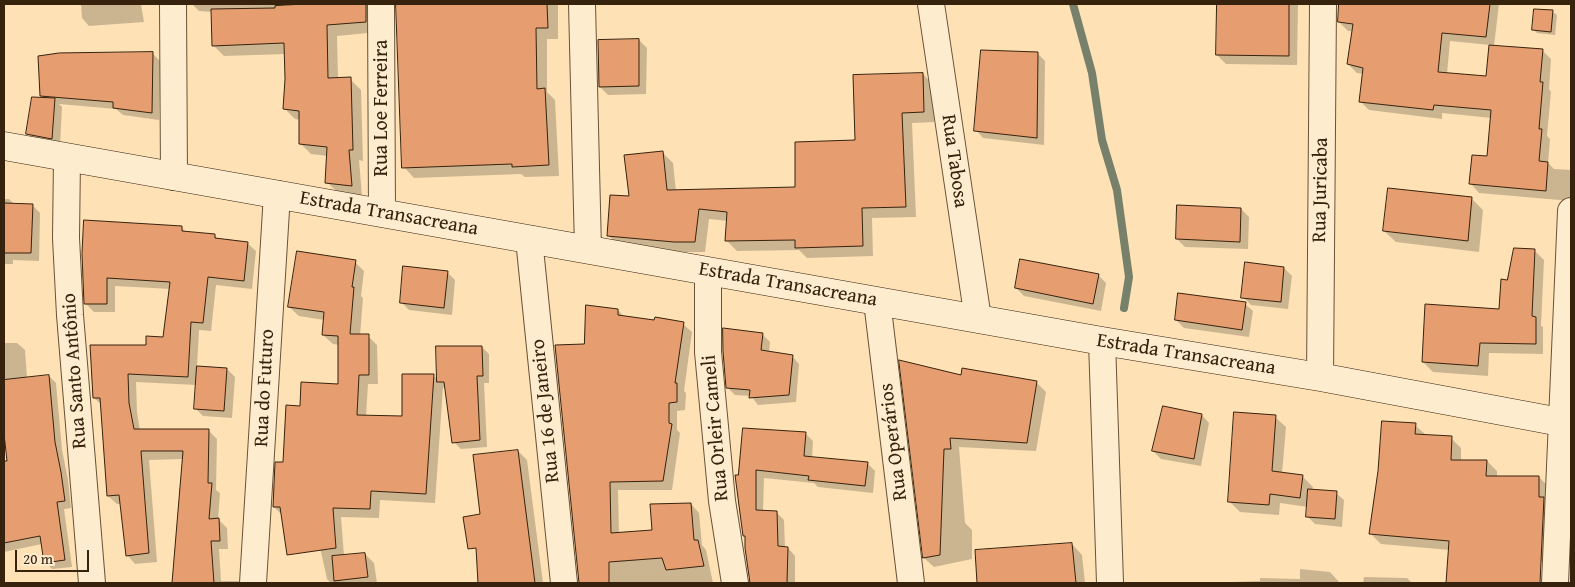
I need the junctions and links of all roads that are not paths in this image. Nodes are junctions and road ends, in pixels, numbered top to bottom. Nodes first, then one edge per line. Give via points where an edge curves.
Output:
1 (173, 4) edge
2 (381, 4) edge
3 (582, 4) edge
4 (931, 4) edge
5 (1323, 4) edge
6 (4, 146) edge
7 (67, 158) junction
8 (174, 177) junction
9 (277, 194) junction
10 (1571, 211) edge
11 (382, 213) junction
12 (529, 239) junction
13 (588, 250) junction
14 (708, 271) junction
15 (877, 301) junction
16 (978, 319) junction
17 (1102, 341) junction
18 (1320, 377) junction
19 (1567, 423) edge
20 (92, 583) edge
21 (252, 583) edge
22 (564, 583) edge
23 (735, 583) edge
24 (911, 583) edge
25 (1110, 583) edge
26 (1555, 583) edge

1 - 8 street
2 - 11 street, Rua Loe Ferreira
3 - 13 street
4 - 16 street, Rua Tabosa
5 - 18 street, Rua Juricaba
6 - 7 street, Estrada Transacreana
7 - 8 street, Estrada Transacreana
7 - 20 street, Rua Santo Antônio via 66,238 70,315
8 - 9 street, Estrada Transacreana
9 - 11 street, Estrada Transacreana
9 - 21 street, Rua do Futuro
10 - 19 street
11 - 12 street, Estrada Transacreana
12 - 13 street, Estrada Transacreana
12 - 22 street, Rua 16 de Janeiro
13 - 14 street, Estrada Transacreana
14 - 15 street, Estrada Transacreana
14 - 23 street, Rua Orleir Cameli via 709,361 722,501
15 - 16 street, Estrada Transacreana
15 - 24 street, Rua Operários
16 - 17 street, Estrada Transacreana
17 - 18 street, Estrada Transacreana
17 - 25 street
18 - 19 street, Estrada Transacreana
19 - 26 street

